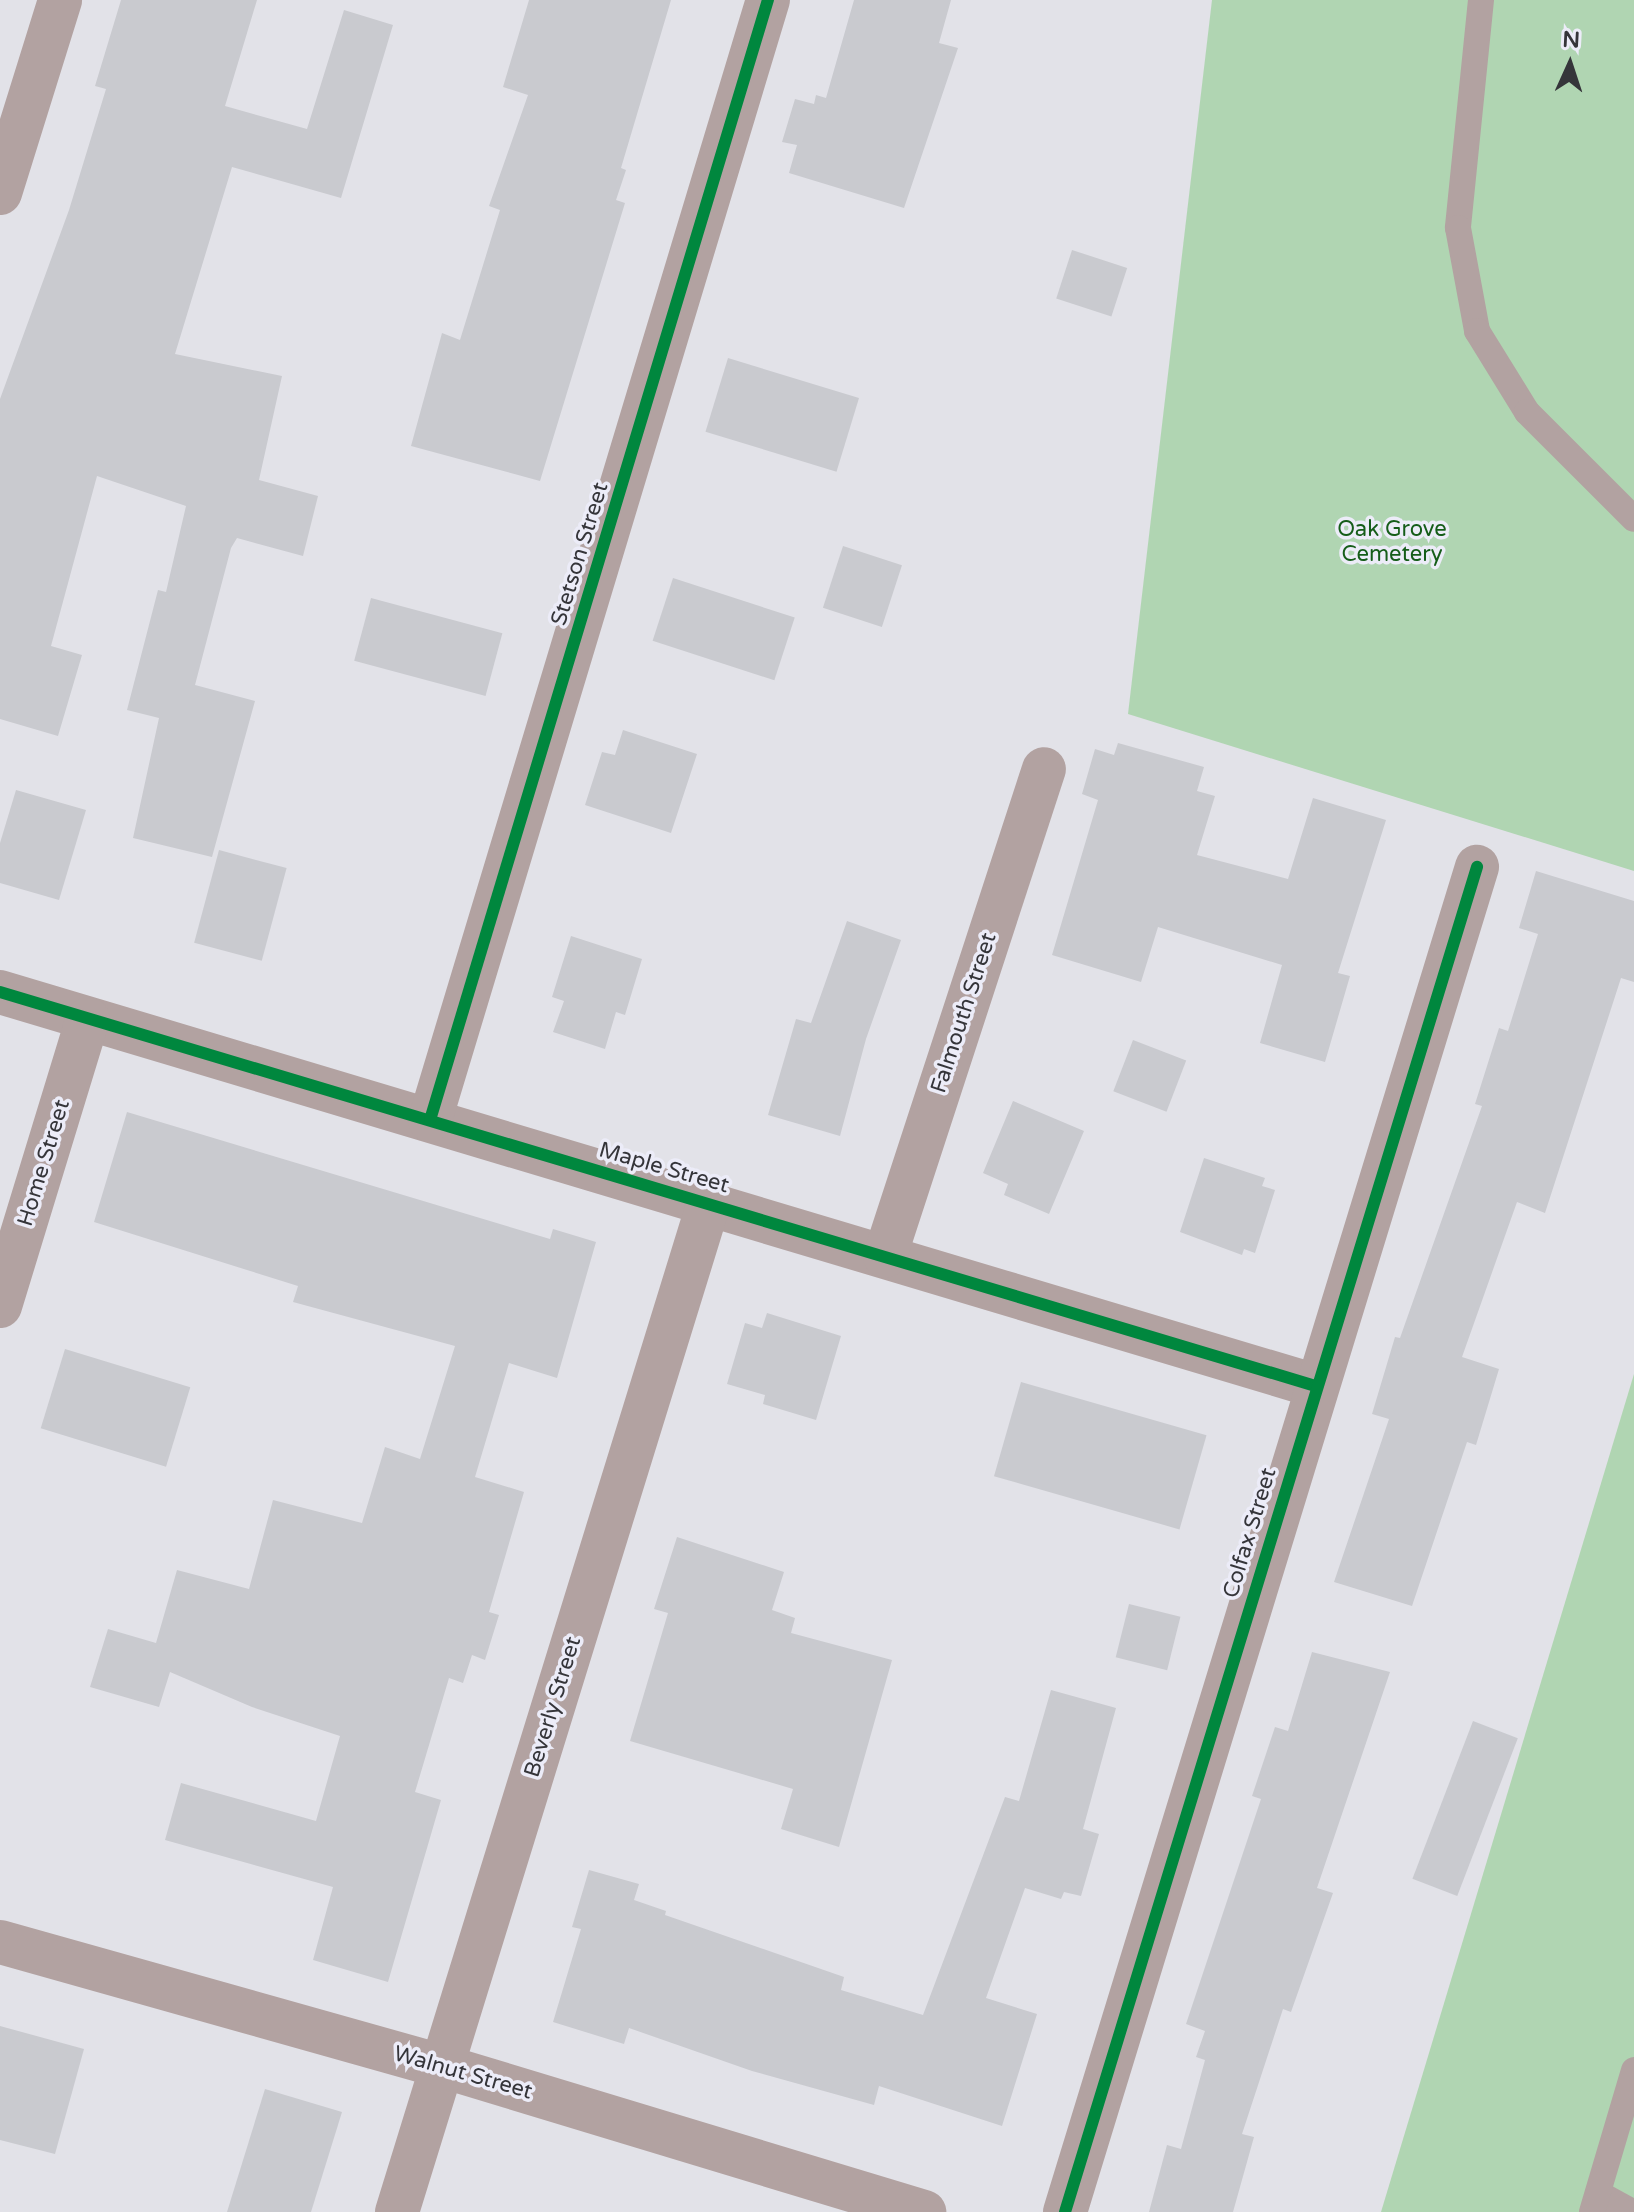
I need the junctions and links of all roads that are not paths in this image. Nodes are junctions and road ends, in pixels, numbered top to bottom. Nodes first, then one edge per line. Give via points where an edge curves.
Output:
1 (60, 0) edge
2 (768, 0) edge
3 (1481, 0) edge
4 (0, 193) edge
5 (1634, 519) edge
6 (1044, 769) dead end
7 (1477, 867) dead end
8 (0, 992) edge
9 (88, 1019) junction
10 (430, 1120) junction
11 (709, 1202) junction
12 (885, 1256) junction
13 (0, 1306) edge
14 (1316, 1386) junction
15 (0, 1942) edge
16 (442, 2066) junction
17 (1634, 2070) edge
18 (1595, 2203) edge
19 (397, 2212) edge
20 (924, 2212) edge
21 (1065, 2212) edge
22 (1632, 2212) edge

1 - 4 street
2 - 10 street, Stetson Street
3 - 5 lane via 1458,228 1477,331 1527,412
6 - 12 street, Falmouth Street
7 - 14 street, Colfax Street
8 - 9 street, Maple Street
9 - 10 street, Maple Street
9 - 13 street, Home Street
10 - 11 street, Maple Street
11 - 12 street, Maple Street
11 - 16 street, Beverly Street
12 - 14 street, Maple Street
14 - 21 street, Colfax Street
15 - 16 street, Walnut Street
16 - 19 street, Beverly Street
16 - 20 street, Walnut Street
17 - 18 lane
18 - 22 lane

